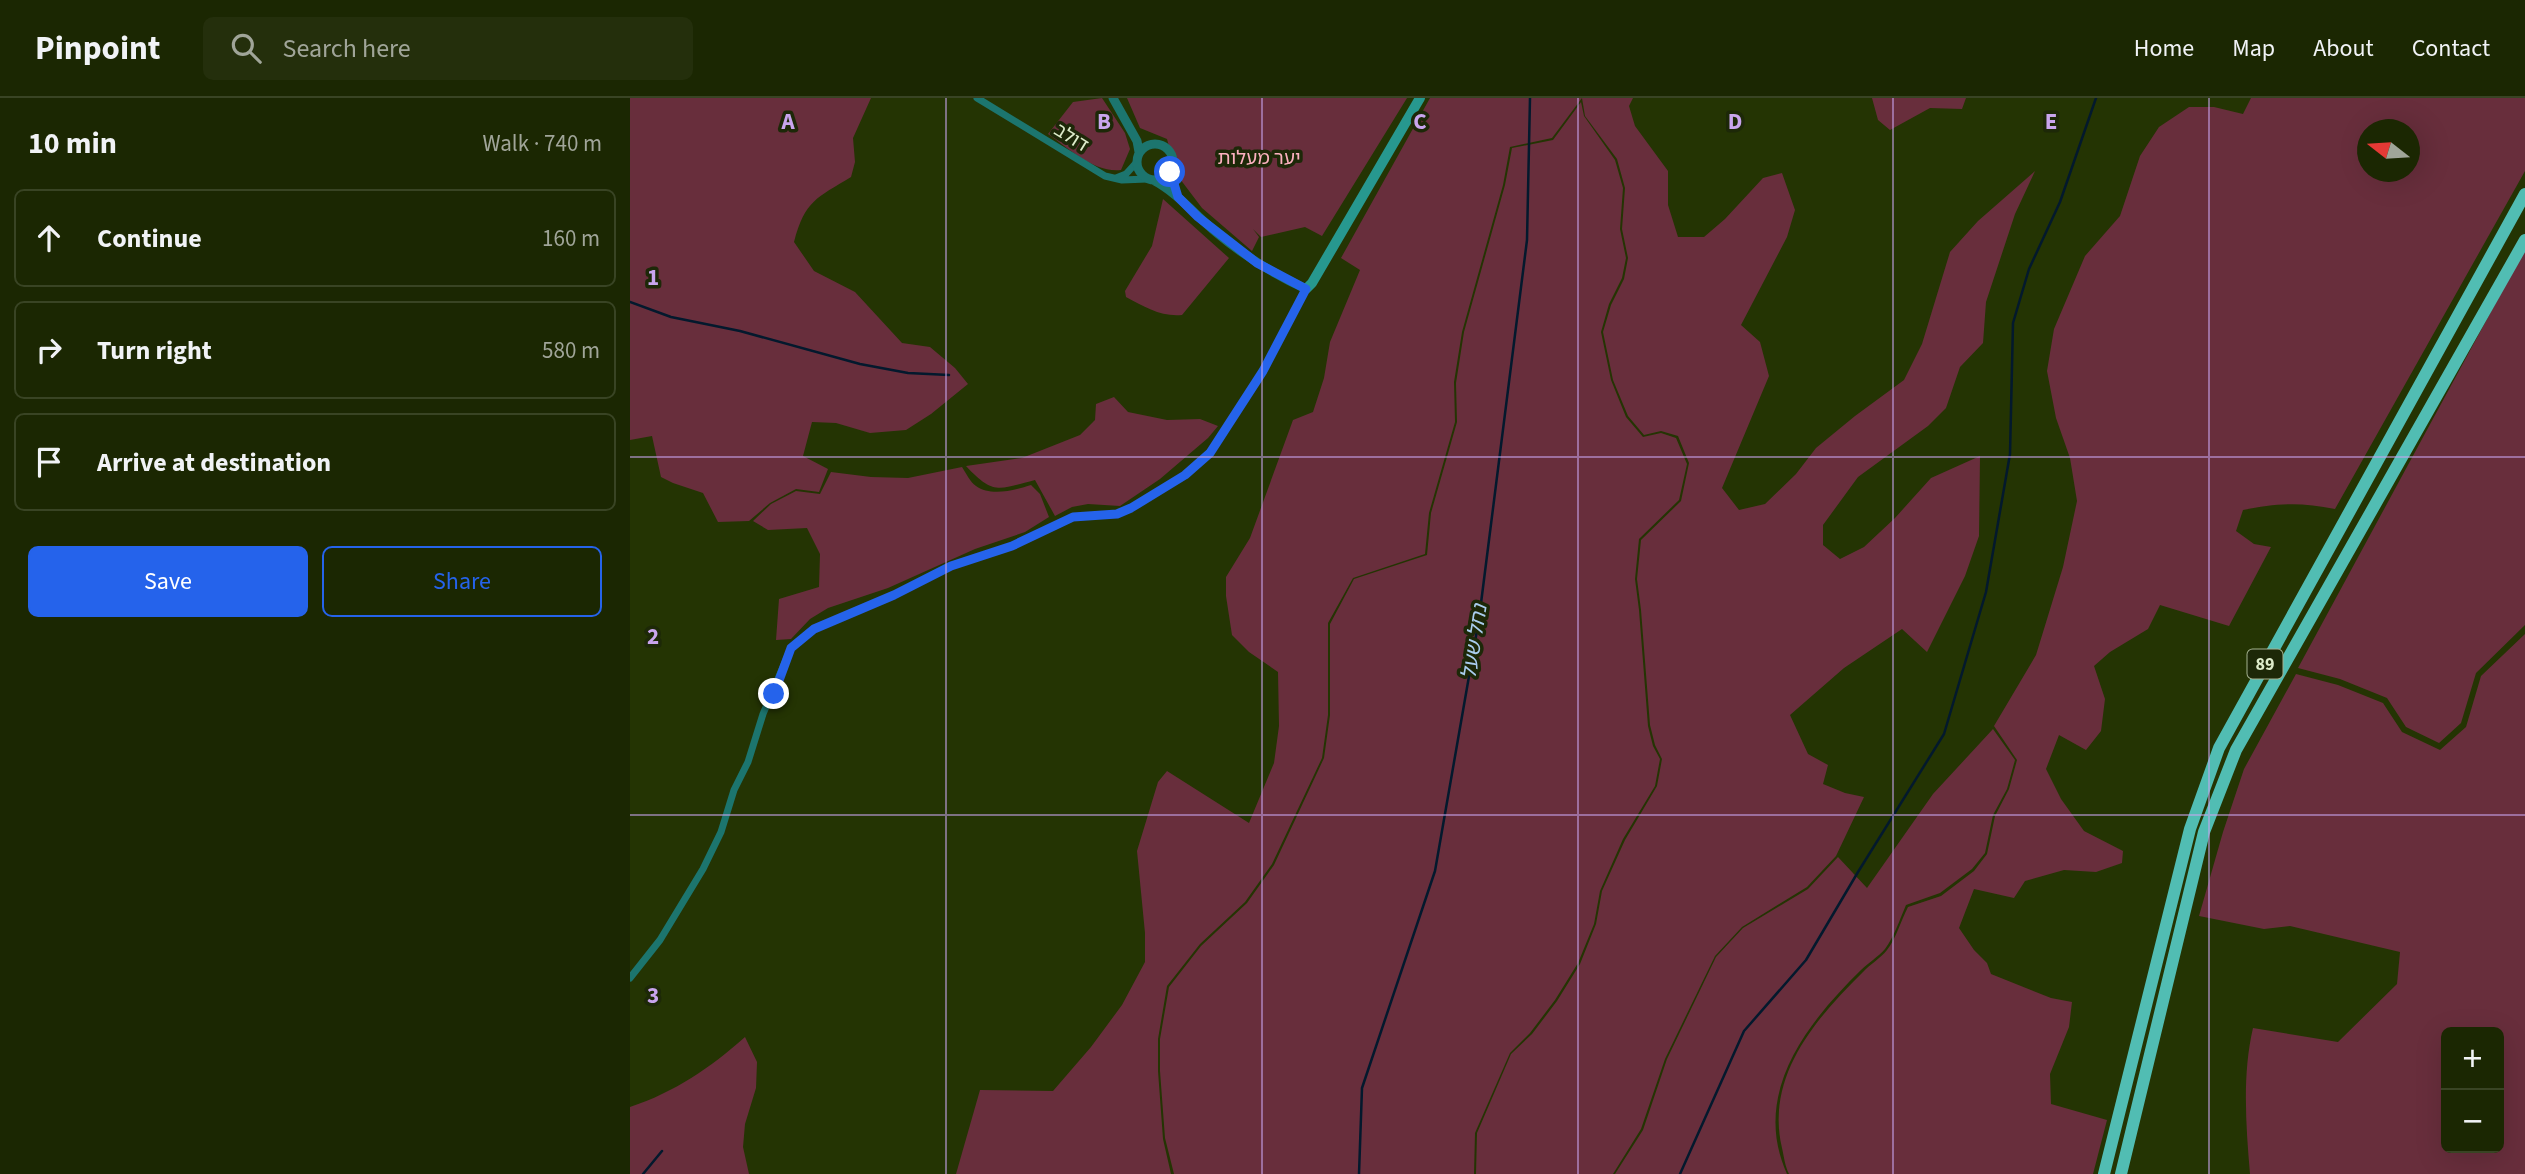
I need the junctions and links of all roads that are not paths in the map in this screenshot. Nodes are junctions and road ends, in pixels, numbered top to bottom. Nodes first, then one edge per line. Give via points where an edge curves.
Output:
1 (976, 98) edge
2 (1113, 98) edge
3 (1420, 98) edge
4 (1129, 128) junction
5 (1155, 143) junction
6 (1139, 152) junction
7 (1136, 163) junction
8 (1172, 166) junction
9 (1115, 178) junction
10 (1150, 180) junction
11 (2525, 194) edge
12 (1178, 197) junction
13 (2525, 240) edge
14 (1306, 289) junction
15 (630, 978) edge
16 (2104, 1174) edge
17 (2121, 1174) edge

1 - 9 street, דולב via 1094,170
2 - 4 street
3 - 14 main road
4 - 5 street
4 - 6 street
5 - 6 street
5 - 8 street via 1167,148
6 - 7 street
7 - 9 street
7 - 10 street
8 - 10 street via 1164,178
8 - 12 street
9 - 10 street, דולב
10 - 12 street
11 - 16 highway, 89 via 2219,748 2190,829
12 - 14 street via 1239,250
13 - 17 highway, 89 via 2236,750 2204,832
14 - 15 street via 1263,371 1210,453 1185,475 1117,514 1073,517 1012,546 951,566 814,629 791,648 703,869 660,940

